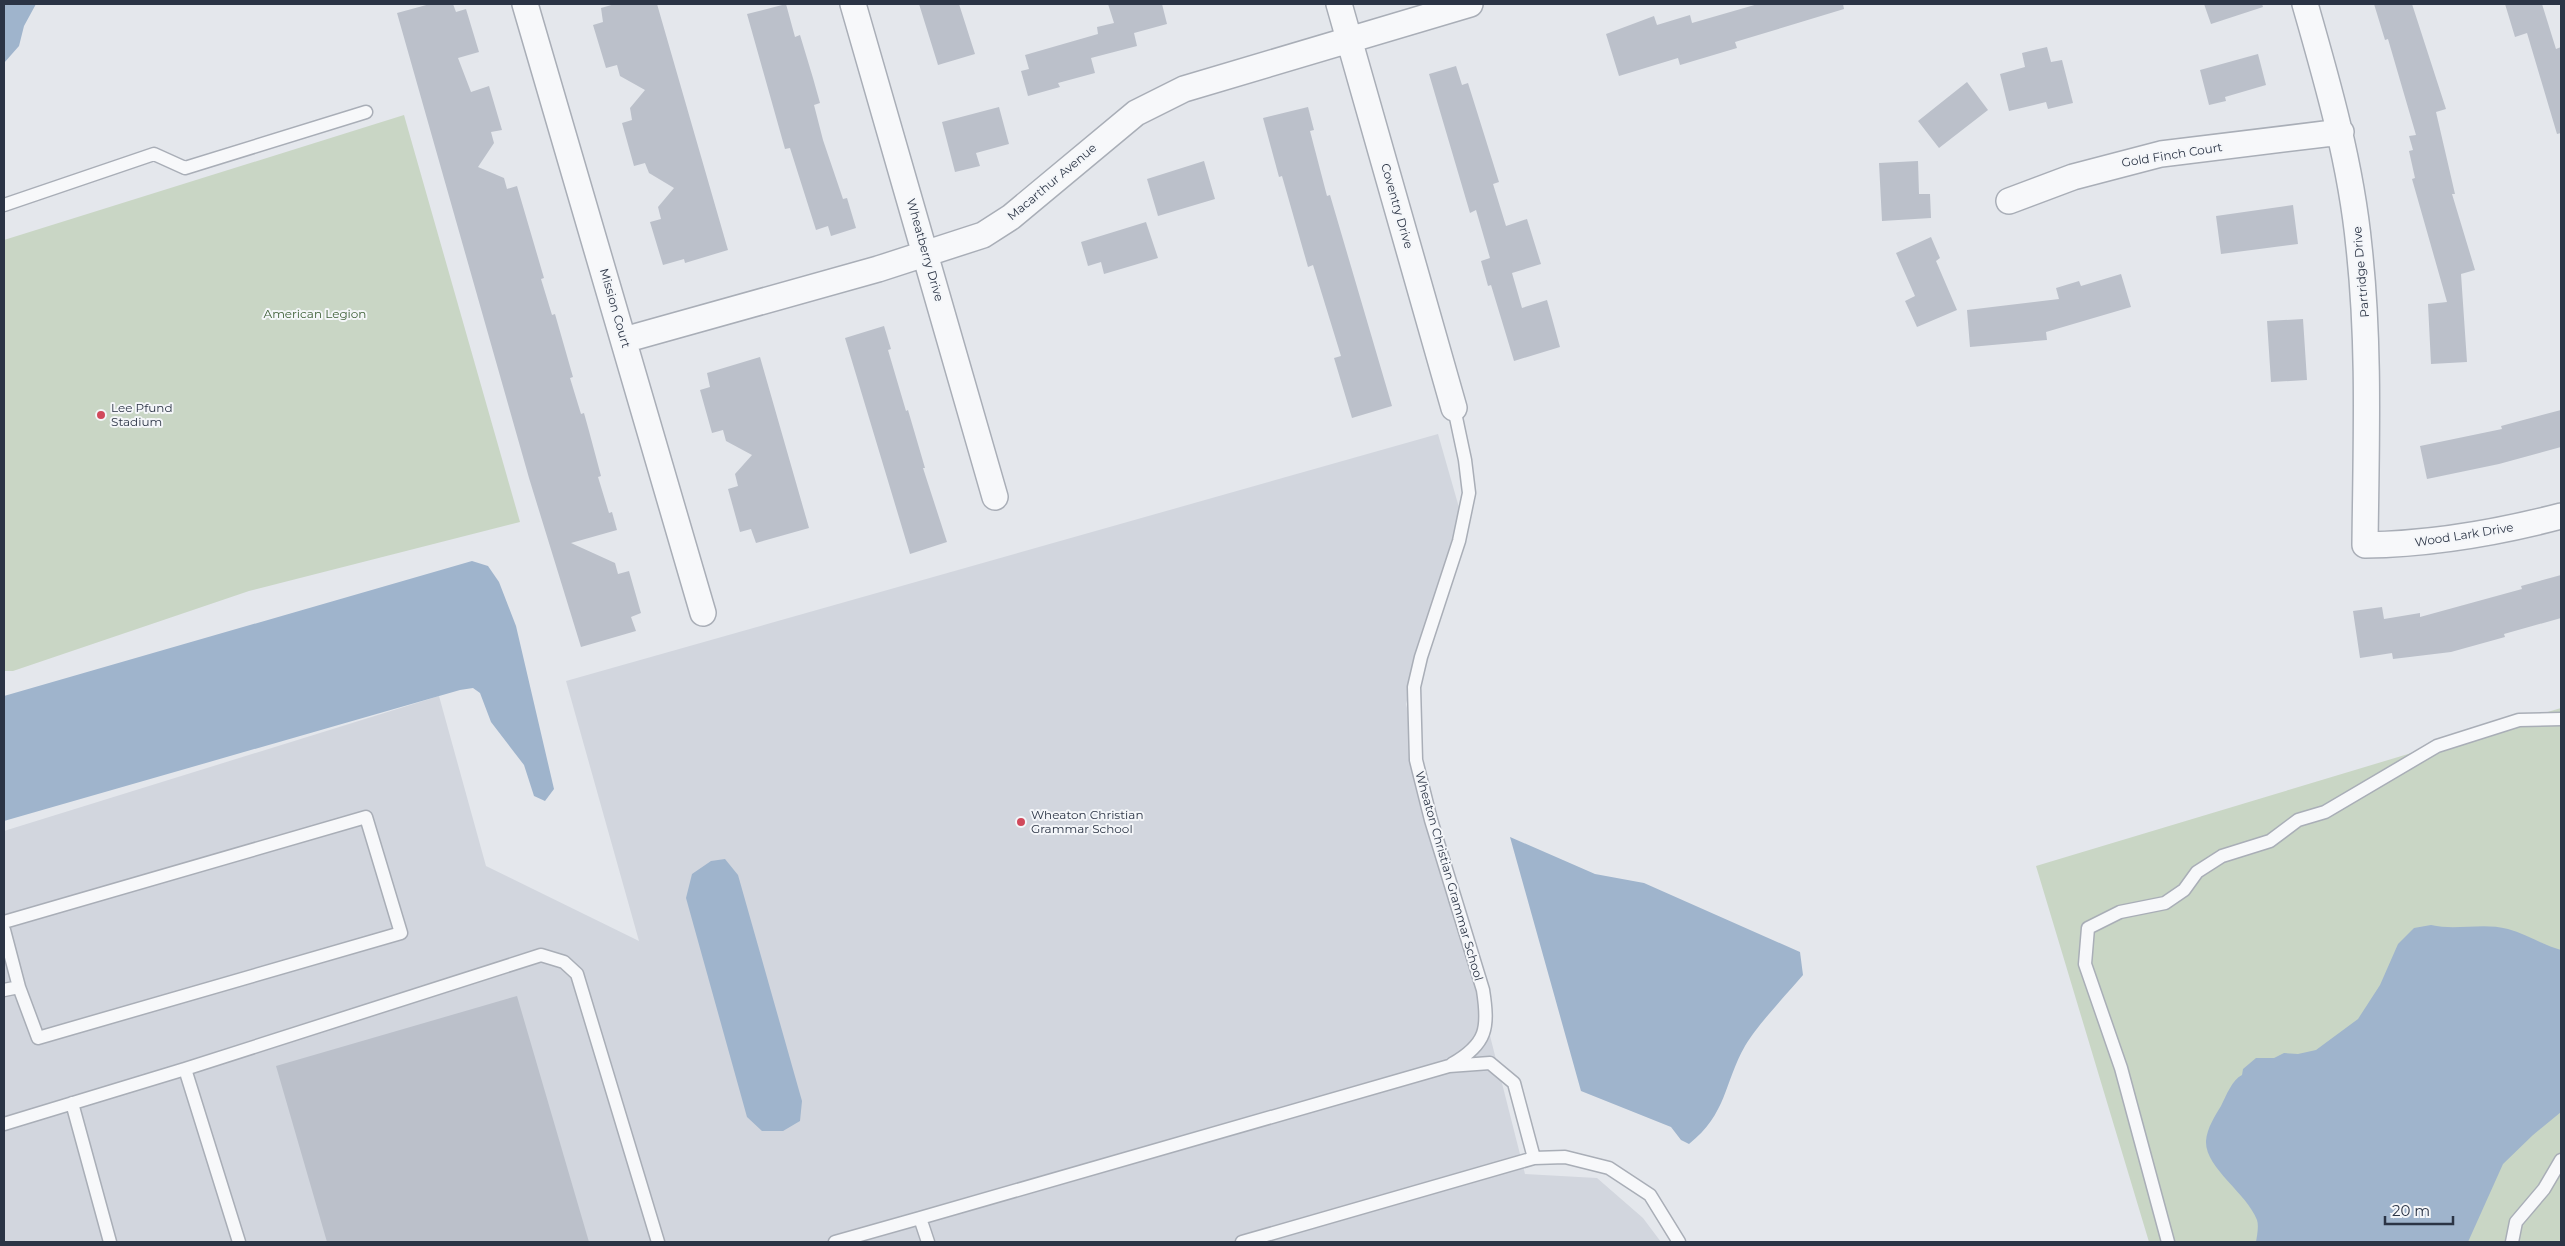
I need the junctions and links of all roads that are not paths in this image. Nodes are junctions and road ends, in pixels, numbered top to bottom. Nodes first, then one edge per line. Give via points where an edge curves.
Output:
1 (525, 4) edge
2 (853, 4) edge
3 (1339, 4) edge
4 (1470, 4) edge
5 (2305, 4) edge
6 (1349, 39) junction
7 (366, 112) dead end
8 (2341, 132) junction
9 (2009, 201) dead end
10 (4, 204) edge
11 (926, 254) junction
12 (624, 340) junction
13 (1454, 408) joint
14 (995, 497) dead end
15 (2561, 516) edge
16 (2365, 545) joint
17 (703, 613) dead end
18 (2561, 719) edge
19 (4, 922) edge
20 (4, 930) edge
21 (19, 987) junction
22 (4, 990) edge
23 (1449, 1066) junction
24 (186, 1069) junction
25 (72, 1103) junction
26 (4, 1124) edge
27 (1534, 1158) junction
28 (2561, 1160) edge
29 (920, 1218) junction
30 (110, 1242) edge
31 (239, 1242) edge
32 (658, 1242) edge
33 (835, 1242) edge
34 (928, 1242) edge
35 (1242, 1242) edge
36 (1679, 1242) edge
37 (2168, 1242) edge
38 (2512, 1242) edge

1 - 12 street, Mission Court
2 - 11 street, Wheatberry Drive
3 - 6 street, Coventry Drive
4 - 6 street, Macarthur Avenue
5 - 8 street, Partridge Drive
6 - 11 street, Macarthur Avenue via 1184,89 1153,102 1011,217 983,235
6 - 13 street, Coventry Drive
7 - 10 lane via 185,168 154,154
8 - 9 street, Gold Finch Court via 2160,154 2073,177
8 - 16 street, Partridge Drive via 2359,246 2366,328
11 - 12 street, Macarthur Avenue
11 - 14 street, Wheatberry Drive
12 - 17 street, Mission Court
13 - 23 lane, Wheaton Christian Grammar School via 1469,493 1459,541 1414,687 1416,760 1483,990 1486,1013 1483,1034 1471,1053
15 - 16 street, Wood Lark Drive via 2494,532 2416,544
18 - 37 lane via 2519,720 2437,746 2325,812 2298,820 2270,841 2222,856 2197,872 2184,890 2165,903 2120,912 2088,928 2085,964 2121,1068
19 - 21 lane via 366,817 401,934 38,1038
20 - 21 lane
21 - 22 lane
23 - 27 lane, Wheaton Christian Grammar School via 1490,1063 1514,1083
23 - 29 lane, Wheaton Christian Grammar School
24 - 25 lane
24 - 31 lane
24 - 32 lane via 542,955 564,962 577,974
25 - 26 lane
25 - 30 lane
27 - 35 lane
27 - 36 lane via 1565,1157 1609,1168 1650,1195
28 - 38 lane via 2544,1189 2516,1222
29 - 33 lane, Wheaton Christian Grammar School
29 - 34 lane

